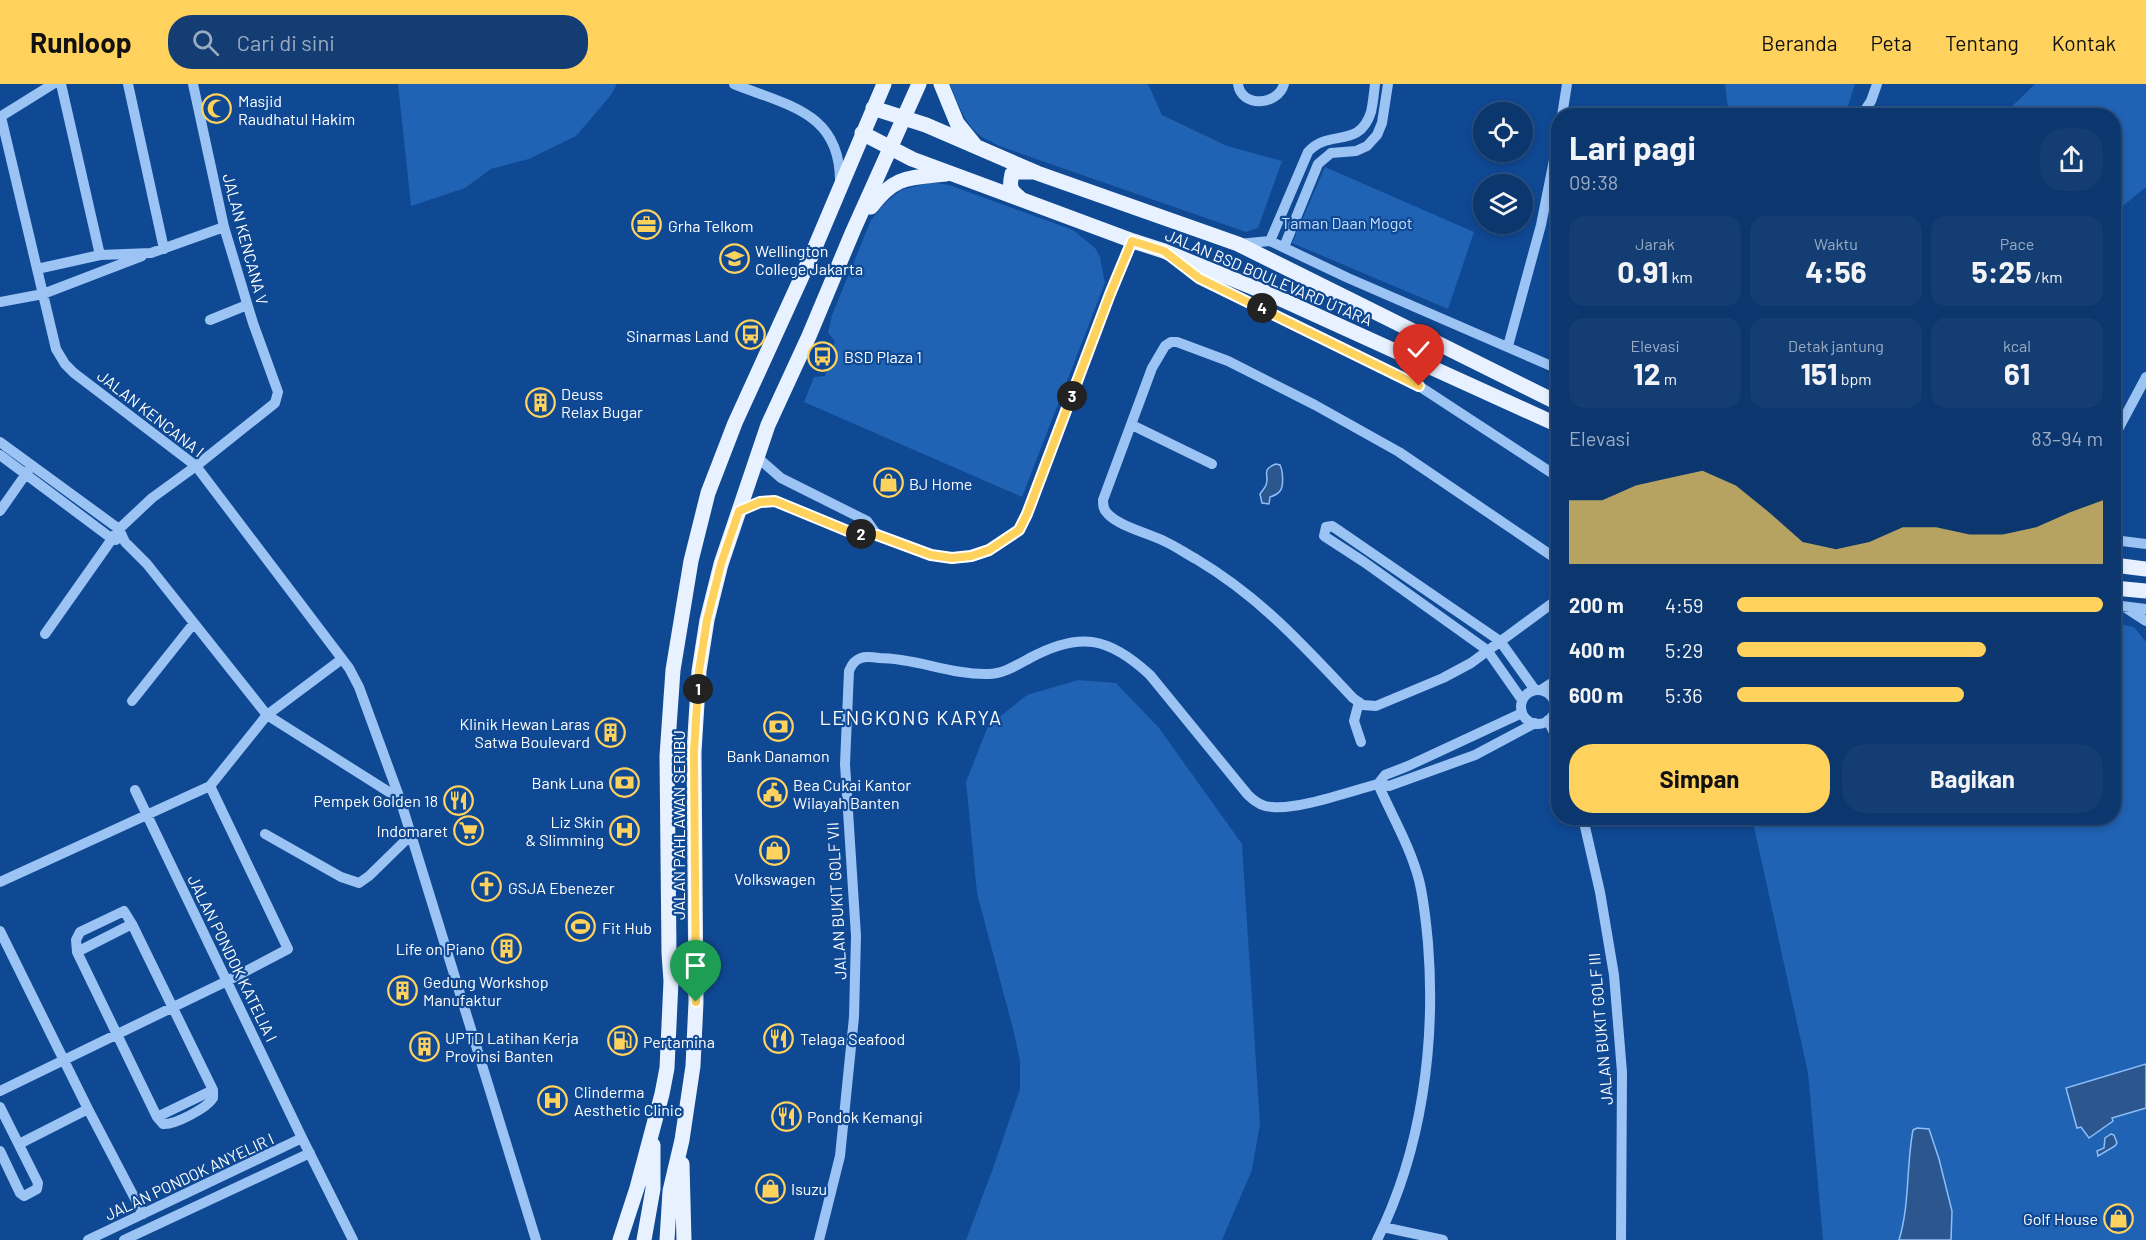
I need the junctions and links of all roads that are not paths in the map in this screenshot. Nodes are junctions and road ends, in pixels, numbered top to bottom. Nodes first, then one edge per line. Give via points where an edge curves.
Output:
1 (53, 84) edge
2 (61, 84) edge
3 (128, 84) edge
4 (193, 84) edge
5 (734, 84) edge
6 (884, 84) edge
7 (920, 84) edge
8 (941, 84) edge
9 (1238, 84) edge
10 (1284, 84) edge
11 (1375, 84) edge
12 (1567, 84) edge
13 (1877, 84) edge
14 (1388, 86) edge
15 (1871, 101) junction
16 (873, 108) junction
17 (1563, 108) edge
18 (1866, 108) edge
19 (1871, 108) edge
20 (0, 117) edge
21 (905, 117) junction
22 (862, 133) junction
23 (976, 146) junction
24 (890, 149) junction
25 (950, 173) junction
26 (1038, 173) junction
27 (1551, 175) edge
28 (840, 186) junction
29 (1025, 201) junction
30 (224, 227) junction
31 (853, 231) junction
32 (1132, 241) junction
33 (1270, 241) junction
34 (1238, 244) junction
35 (1284, 247) junction
36 (164, 249) junction
37 (1164, 251) junction
38 (151, 253) junction
39 (100, 255) junction
40 (37, 269) junction
41 (43, 294) junction
42 (0, 302) edge
43 (248, 305) junction
44 (210, 320) dead end
45 (1508, 346) junction
46 (1551, 366) edge
47 (2146, 377) edge
48 (1551, 400) edge
49 (1551, 422) edge
50 (2121, 424) edge
51 (1132, 425) junction
52 (0, 442) edge
53 (0, 455) edge
54 (757, 457) junction
55 (1212, 464) dead end
56 (196, 466) junction
57 (29, 471) junction
58 (1551, 472) edge
59 (0, 511) edge
60 (739, 511) junction
61 (119, 530) junction
62 (877, 535) junction
63 (111, 538) junction
64 (2121, 541) edge
65 (125, 542) junction
66 (2146, 544) edge
67 (1551, 556) edge
68 (2121, 566) edge
69 (2146, 569) edge
70 (1398, 571) junction
71 (1392, 582) junction
72 (2121, 589) edge
73 (2146, 591) edge
74 (1551, 603) edge
75 (2121, 607) edge
76 (2126, 608) junction
77 (2146, 609) edge
78 (2146, 621) edge
79 (194, 622) junction
80 (45, 634) dead end
81 (1500, 641) junction
82 (1487, 650) junction
83 (342, 659) junction
84 (1551, 683) edge
85 (1538, 690) junction
86 (1551, 697) edge
87 (1522, 700) junction
88 (132, 701) dead end
89 (1359, 702) junction
90 (1522, 713) junction
91 (267, 715) junction
92 (1551, 716) edge
93 (1548, 720) junction
94 (1534, 723) junction
95 (1551, 726) edge
96 (1360, 742) dead end
97 (1378, 784) junction
98 (210, 786) junction
99 (135, 790) dead end
100 (400, 799) junction
101 (147, 814) junction
102 (1585, 825) edge
103 (265, 834) dead end
104 (411, 836) junction
105 (0, 882) edge
106 (132, 924) junction
107 (0, 931) edge
108 (77, 952) junction
109 (11, 954) junction
110 (0, 959) edge
111 (227, 981) junction
112 (172, 1007) junction
113 (117, 1035) junction
114 (64, 1060) junction
115 (0, 1091) edge
116 (0, 1107) edge
117 (88, 1109) junction
118 (652, 1132) junction
119 (302, 1138) junction
120 (682, 1140) junction
121 (20, 1144) junction
122 (0, 1151) edge
123 (310, 1153) junction
124 (143, 1214) junction
125 (1383, 1227) junction
126 (88, 1240) edge
127 (124, 1240) edge
128 (353, 1240) edge
129 (536, 1240) edge
130 (620, 1240) edge
131 (644, 1240) edge
132 (667, 1240) edge
133 (684, 1240) edge
134 (819, 1240) edge
135 (1377, 1240) edge
136 (1443, 1240) edge
137 (1621, 1240) edge

1 - 20 street
2 - 39 street
3 - 36 street
4 - 30 street, JALAN KENCANA V
5 - 28 street via 795,108 823,127 837,152
6 - 16 main road, JALAN PAHLAWAN SERIBU
7 - 21 main road, JALAN PAHLAWAN SERIBU
8 - 23 main road via 957,123
9 - 10 street via 1243,96 1261,101 1274,99
11 - 14 street
11 - 33 street via 1371,111 1359,132 1322,141 1308,152
12 - 17 street
13 - 15 street
14 - 35 street via 1377,135 1367,146 1331,153 1318,164
15 - 18 street
15 - 19 street
16 - 21 main road, JALAN BSD BOULEVARD UTARA
16 - 22 main road, JALAN PAHLAWAN SERIBU
20 - 40 street, JALAN KENCANA I
21 - 23 main road, JALAN BSD BOULEVARD UTARA
21 - 24 main road, JALAN PAHLAWAN SERIBU
22 - 24 main road, JALAN BSD BOULEVARD UTARA
22 - 28 main road, JALAN PAHLAWAN SERIBU
23 - 26 main road, JALAN BSD BOULEVARD UTARA
24 - 25 main road, JALAN BSD BOULEVARD UTARA
24 - 31 main road, JALAN PAHLAWAN SERIBU
25 - 29 main road, JALAN BSD BOULEVARD UTARA
25 - 31 main road via 895,183 882,192
26 - 29 main road via 1012,174 1010,189
26 - 34 main road, JALAN BSD BOULEVARD UTARA
27 - 45 street
28 - 118 main road, JALAN PAHLAWAN SERIBU via 730,433 708,493 691,561 673,670 667,756 669,1034 664,1085
29 - 32 main road, JALAN BSD BOULEVARD UTARA
30 - 36 street
30 - 43 street, JALAN KENCANA V
31 - 54 main road, JALAN PAHLAWAN SERIBU
32 - 37 main road, JALAN BSD BOULEVARD UTARA
32 - 62 street via 1019,530 989,550 952,558 931,555
33 - 34 street
33 - 35 street
34 - 48 main road, JALAN BSD BOULEVARD UTARA
35 - 45 street
36 - 38 street
37 - 49 main road, JALAN BSD BOULEVARD UTARA via 1274,296
37 - 58 street via 1199,278 1419,386
38 - 39 street
38 - 41 street
39 - 40 street
40 - 41 street, JALAN KENCANA I
41 - 42 street
41 - 56 street, JALAN KENCANA I via 56,349 65,364
43 - 44 street
43 - 56 street, JALAN KENCANA V via 278,392 277,399
45 - 46 street
47 - 50 street
51 - 55 street
51 - 67 street via 1159,354 1171,342 1177,342 1228,361 1399,452
51 - 89 street via 1103,500 1106,512 1166,542 1240,588 1287,628
52 - 57 street
53 - 57 street
54 - 60 main road, JALAN PAHLAWAN SERIBU
54 - 62 street via 781,478 867,521
56 - 61 street via 152,498
56 - 83 street, JALAN KENCANA I
57 - 59 street
57 - 61 street
57 - 63 street
60 - 62 street via 760,502 775,501 855,534
60 - 120 main road, JALAN PAHLAWAN SERIBU via 718,575 699,671 694,752 696,1002 693,1066
61 - 63 street
61 - 65 street
63 - 65 street
63 - 80 street
64 - 66 street
65 - 79 street
68 - 69 main road
70 - 71 street
70 - 71 street via 1332,526 1326,527 1324,536
70 - 81 street
71 - 82 street
72 - 73 main road
74 - 81 street
75 - 76 street
76 - 77 street
76 - 78 street
79 - 88 street
79 - 91 street
81 - 82 street
81 - 85 street
82 - 87 street
82 - 89 street via 1443,678 1387,703 1376,706
83 - 91 street
83 - 100 street, JALAN KENCANA I via 359,687
84 - 85 street
85 - 86 street
85 - 87 street
87 - 90 street
89 - 96 street via 1354,721
90 - 94 street
90 - 97 street, JALAN BUKIT GOLF VII via 1384,775
91 - 98 street
91 - 100 street
92 - 93 street
93 - 94 street
93 - 95 street
94 - 97 street, JALAN BUKIT GOLF VII via 1475,755 1389,786
97 - 125 street via 1405,839 1419,880 1430,976 1422,1101 1407,1160
97 - 134 street, JALAN BUKIT GOLF VII via 1299,805 1263,805 1248,795 1150,675 1135,661 1098,643 1064,643 990,675 890,658 860,658 853,663 849,671 845,764 856,936 854,1017 840,1156
98 - 101 street
98 - 111 street via 288,949
99 - 101 street, JALAN PONDOK KATELIA I
100 - 104 street, JALAN KENCANA I
101 - 105 street
101 - 111 street, JALAN PONDOK KATELIA I
102 - 137 street, JALAN BUKIT GOLF III via 1614,975 1622,1072
103 - 104 street via 359,883
104 - 129 street, JALAN KENCANA I
106 - 108 street
106 - 108 street via 124,911 119,912 80,932
106 - 112 street
107 - 109 street
108 - 113 street
109 - 110 street
109 - 114 street
111 - 112 street
111 - 119 street, JALAN PONDOK KATELIA I
112 - 113 street
112 - 113 street via 213,1090 157,1117
113 - 114 street
114 - 115 street
114 - 117 street
116 - 121 street
117 - 121 street
117 - 124 street
118 - 130 main road
118 - 131 main road via 653,1189
119 - 123 street, JALAN PONDOK KATELIA I
119 - 124 street, JALAN PONDOK ANYELIR I
120 - 132 main road via 670,1191
120 - 133 main road
121 - 122 street via 38,1183 37,1189 24,1196
123 - 127 street, JALAN PONDOK ANYELIR I
123 - 128 street, JALAN PONDOK KATELIA I
124 - 126 street, JALAN PONDOK ANYELIR I
125 - 135 street
125 - 136 street

